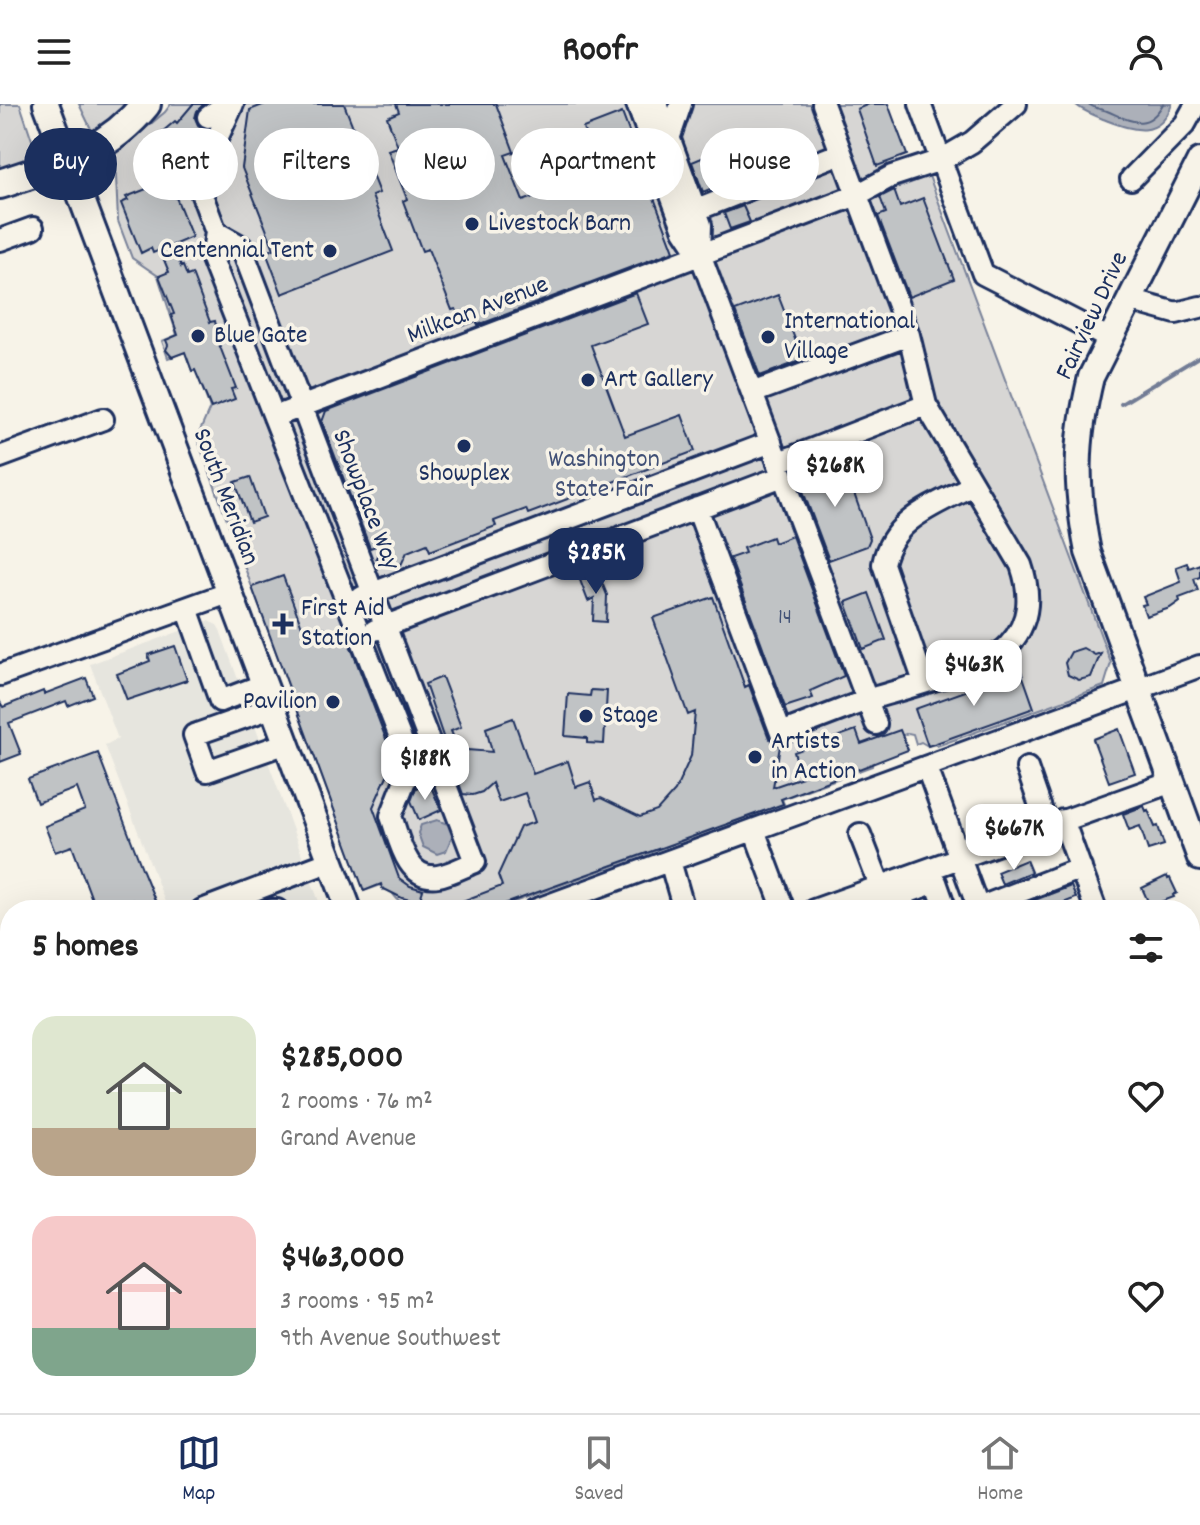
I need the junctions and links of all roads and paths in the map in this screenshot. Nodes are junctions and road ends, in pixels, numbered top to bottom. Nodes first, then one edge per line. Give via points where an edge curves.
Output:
1 (46, 104) edge
2 (146, 104) edge
3 (226, 104) edge
4 (233, 104) edge
5 (637, 104) edge
6 (657, 104) edge
7 (681, 104) edge
8 (823, 104) edge
9 (920, 104) edge
10 (1016, 104) edge
11 (1196, 104) edge
12 (208, 117) dead end
13 (55, 128) edge
14 (665, 128) edge
15 (673, 128) edge
16 (117, 132) edge
17 (841, 153) junction
18 (941, 160) junction
19 (1200, 161) edge
20 (24, 176) edge
21 (1131, 179) dead end
22 (0, 184) edge
23 (857, 195) junction
24 (81, 200) edge
25 (684, 200) edge
26 (687, 213) junction
27 (33, 228) dead end
28 (216, 232) junction
29 (0, 240) edge
30 (700, 254) junction
31 (1129, 300) junction
32 (1200, 307) edge
33 (909, 335) junction
34 (1110, 339) junction
35 (752, 393) junction
36 (926, 405) junction
37 (302, 406) junction
38 (274, 417) junction
39 (103, 419) dead end
40 (771, 442) junction
41 (0, 457) edge
42 (781, 469) junction
43 (973, 485) junction
44 (697, 508) junction
45 (231, 592) junction
46 (373, 593) junction
47 (347, 603) junction
48 (187, 608) junction
49 (385, 626) junction
50 (360, 635) junction
51 (1200, 666) edge
52 (0, 675) edge
53 (924, 682) junction
54 (1139, 690) junction
55 (270, 696) junction
56 (867, 700) junction
57 (876, 724) dead end
58 (287, 743) junction
59 (927, 768) junction
60 (1027, 768) dead end
61 (1172, 782) junction
62 (1055, 823) junction
63 (754, 830) junction
64 (860, 834) dead end
65 (959, 858) junction
66 (1200, 858) edge
67 (331, 861) junction
68 (670, 861) junction
69 (1081, 868) junction
70 (877, 887) junction
71 (228, 900) edge
72 (345, 900) edge
73 (581, 900) edge
74 (681, 900) edge
75 (780, 900) edge
76 (841, 900) edge
77 (880, 900) edge
78 (900, 900) edge
79 (907, 900) edge
80 (942, 900) edge
81 (975, 900) edge
82 (1001, 900) edge
83 (1092, 900) edge

1 - 13 main road, South Meridian
2 - 16 highway
3 - 12 street
4 - 28 street, Showplace Way via 197,182
5 - 26 street
6 - 14 street
7 - 15 street
8 - 17 street
9 - 18 street
10 - 18 street, Milkcan Avenue via 972,142
11 - 21 street via 1185,124
17 - 23 street
17 - 26 street
18 - 23 street, Milkcan Avenue via 892,176
18 - 34 street via 983,274
19 - 31 main road, Fairview Drive
20 - 22 highway
23 - 30 street, Milkcan Avenue
23 - 33 street
24 - 45 main road, South Meridian
25 - 26 street
26 - 30 street via 684,230
27 - 29 street
28 - 37 street, Showplace Way via 241,246
28 - 38 street, Showplace Way via 212,259
30 - 35 street
30 - 37 street, Milkcan Avenue
31 - 32 street via 1176,313
31 - 34 main road, Fairview Drive
33 - 35 street
33 - 36 street
34 - 54 main road, Fairview Drive via 1091,377 1081,416 1078,505 1088,552
35 - 40 street
36 - 42 street
36 - 43 street
37 - 38 street, Milkcan Avenue
37 - 46 street, Showplace Way
38 - 47 street, Showplace Way
39 - 41 street
40 - 42 street
40 - 46 street
42 - 44 street
42 - 56 street
43 - 53 street via 903,524 886,549 883,564
43 - 53 street via 1021,565 1028,608 1008,647 990,660
44 - 49 street
44 - 56 street via 781,733
45 - 48 street
45 - 55 main road, South Meridian
46 - 47 street
46 - 49 street, Showplace Way
47 - 50 street, Showplace Way
48 - 52 street
48 - 55 street via 220,701
49 - 50 street
49 - 50 street, Showplace Way via 475,862 438,876 421,873 408,862 391,816 411,765
51 - 54 street
53 - 56 street
54 - 59 street
54 - 61 main road, Fairview Drive
55 - 58 main road, South Meridian
55 - 58 street via 194,735 207,771
56 - 57 street
58 - 67 main road, South Meridian
59 - 63 street
59 - 65 street
60 - 62 street
61 - 62 street
61 - 66 main road, Fairview Drive
62 - 65 street
62 - 69 street
63 - 68 street
63 - 75 street
64 - 70 street
65 - 70 street
65 - 81 street
67 - 71 street
67 - 72 main road, South Meridian
68 - 73 street
68 - 74 street
69 - 82 street
69 - 83 street
70 - 76 street
70 - 77 street
70 - 78 street
79 - 80 street via 936,882

